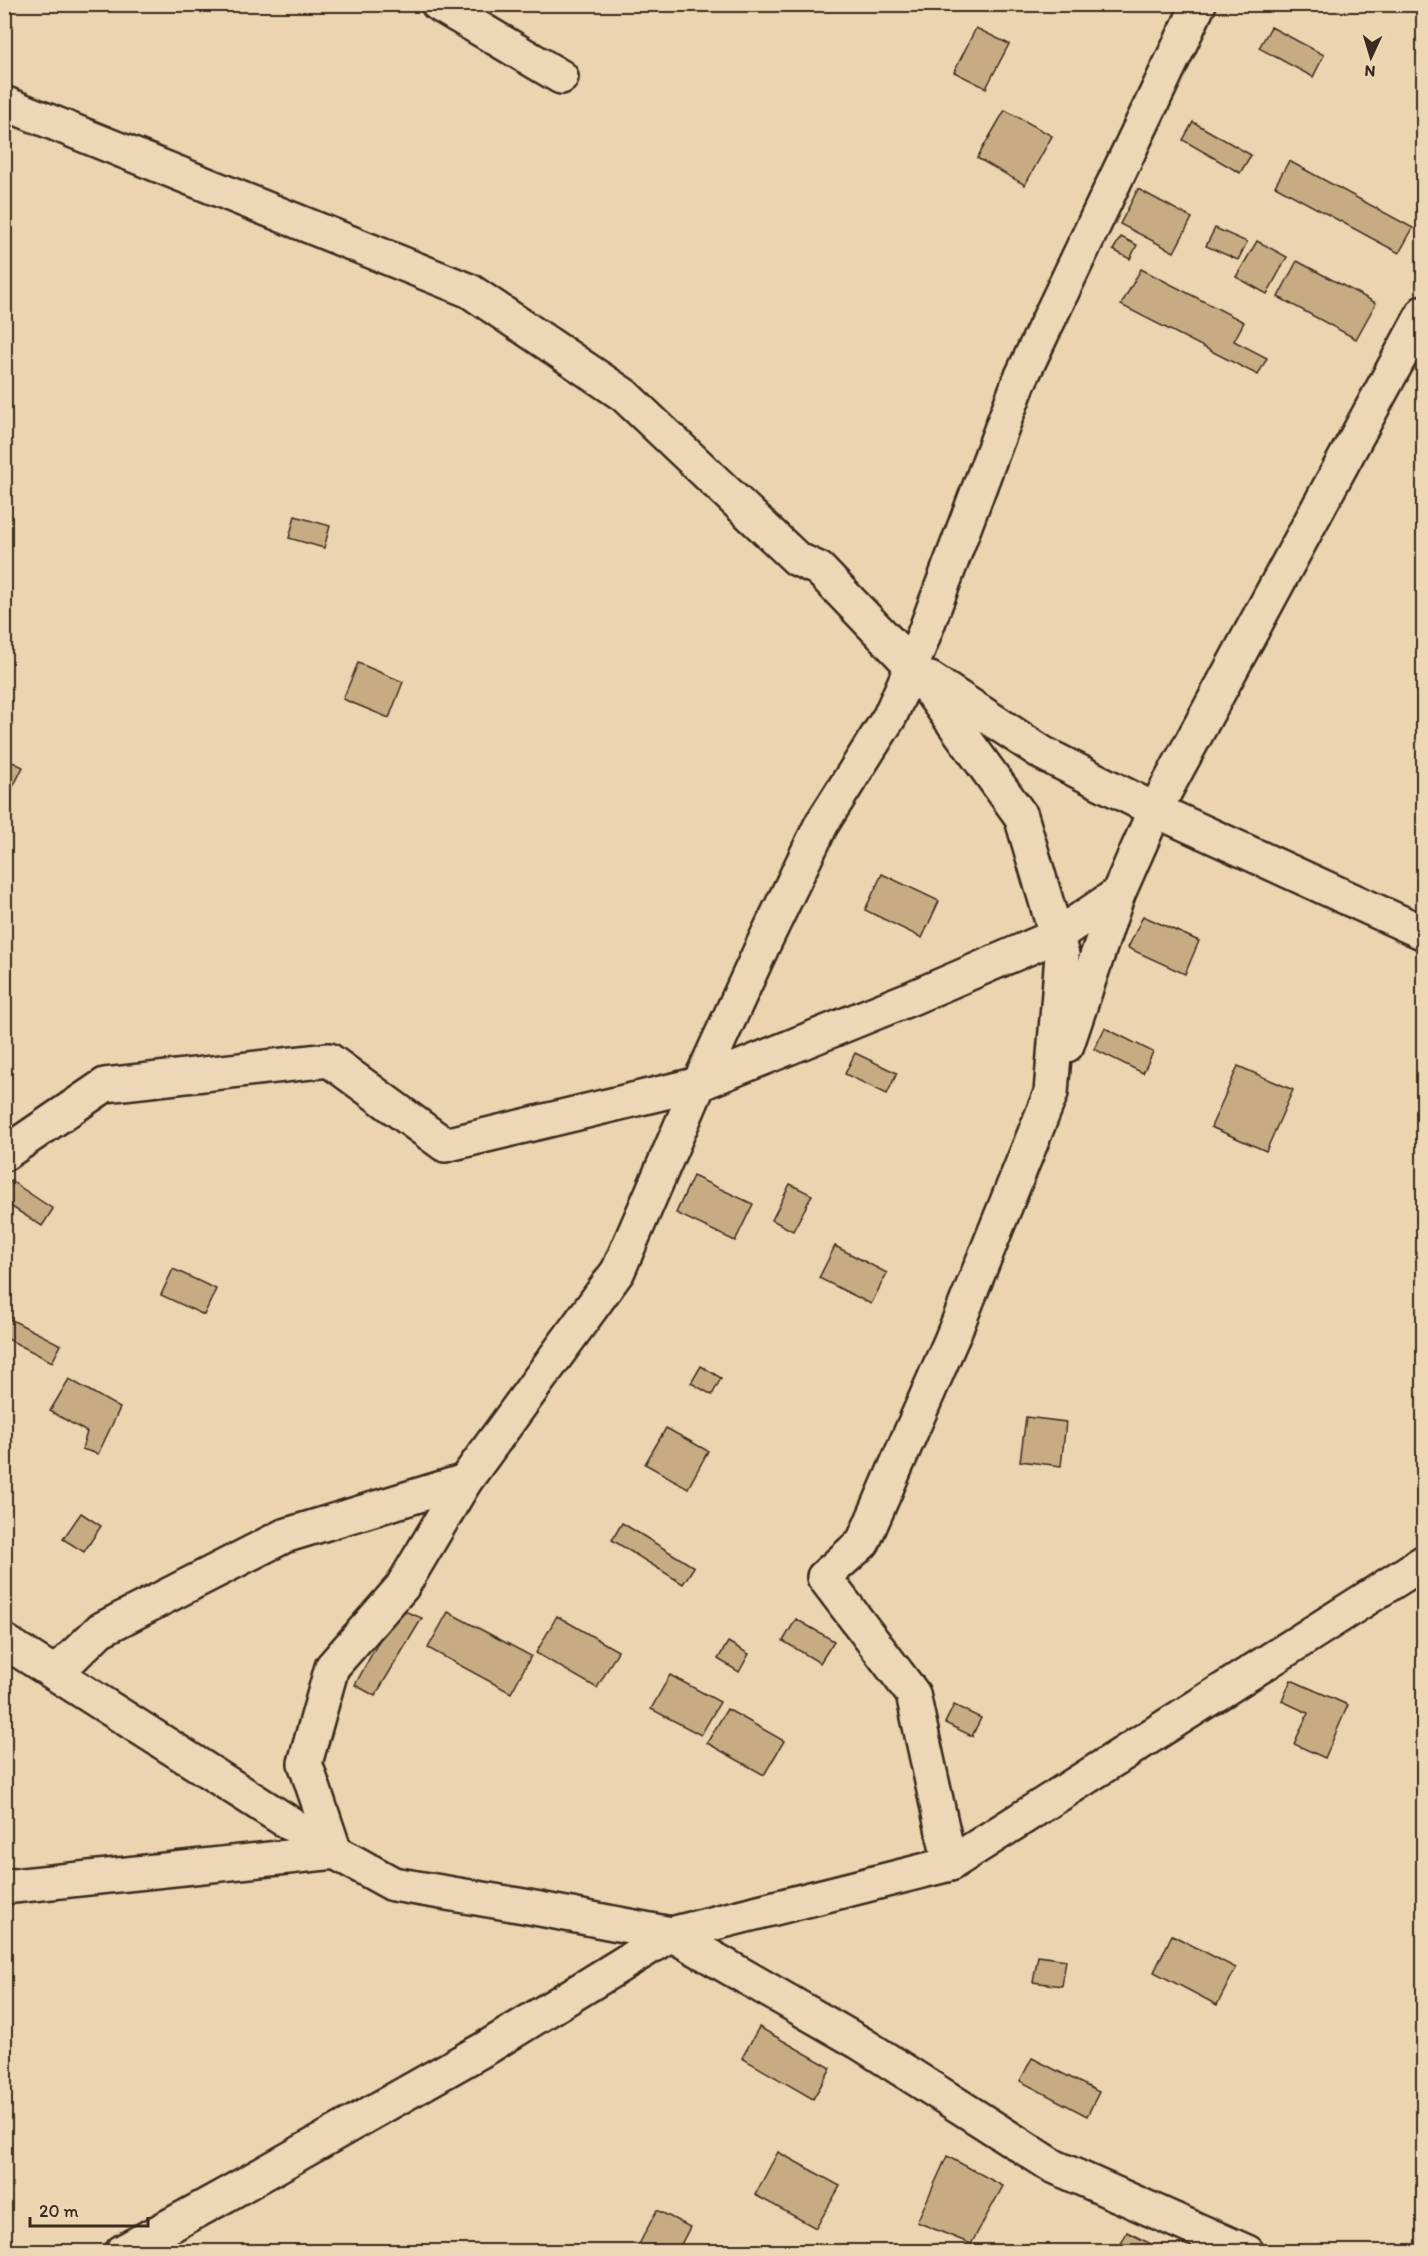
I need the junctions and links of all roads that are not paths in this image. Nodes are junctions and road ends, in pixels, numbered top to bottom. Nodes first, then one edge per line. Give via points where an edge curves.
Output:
1 (438, 4) edge
2 (1199, 4) edge
3 (561, 77) dead end
4 (4, 103) edge
5 (1424, 312) edge
6 (912, 666) junction
7 (1155, 810) junction
8 (1118, 894) junction
9 (1424, 933) edge
10 (1056, 936) junction
11 (699, 1084) junction
12 (1051, 1093) junction
13 (4, 1154) edge
14 (465, 1481) junction
15 (1424, 1562) edge
16 (4, 1641) edge
17 (56, 1673) junction
18 (335, 1852) junction
19 (950, 1864) junction
20 (4, 1887) edge
21 (671, 1934) junction
22 (122, 2252) edge
23 (1247, 2252) edge

1 - 3 street
2 - 6 street via 1019,382
4 - 6 street via 470,291 624,394 797,559 819,570
5 - 7 street
6 - 7 street via 1044,754
6 - 10 street via 1021,816
6 - 11 street via 890,716 821,825
7 - 8 street
7 - 9 street
8 - 10 street
8 - 12 street
10 - 11 street
10 - 12 street via 1062,955
11 - 13 street via 445,1145 329,1060 105,1085
11 - 14 street via 618,1271
12 - 19 street via 952,1338 863,1542 824,1577 913,1694
14 - 17 street via 284,1536 100,1630
14 - 18 street via 402,1587 332,1667 305,1763
15 - 19 street
16 - 17 street
17 - 18 street
18 - 20 street
18 - 21 street via 393,1884
19 - 21 street
21 - 22 street via 486,2048
21 - 23 street via 862,2044 1053,2166

